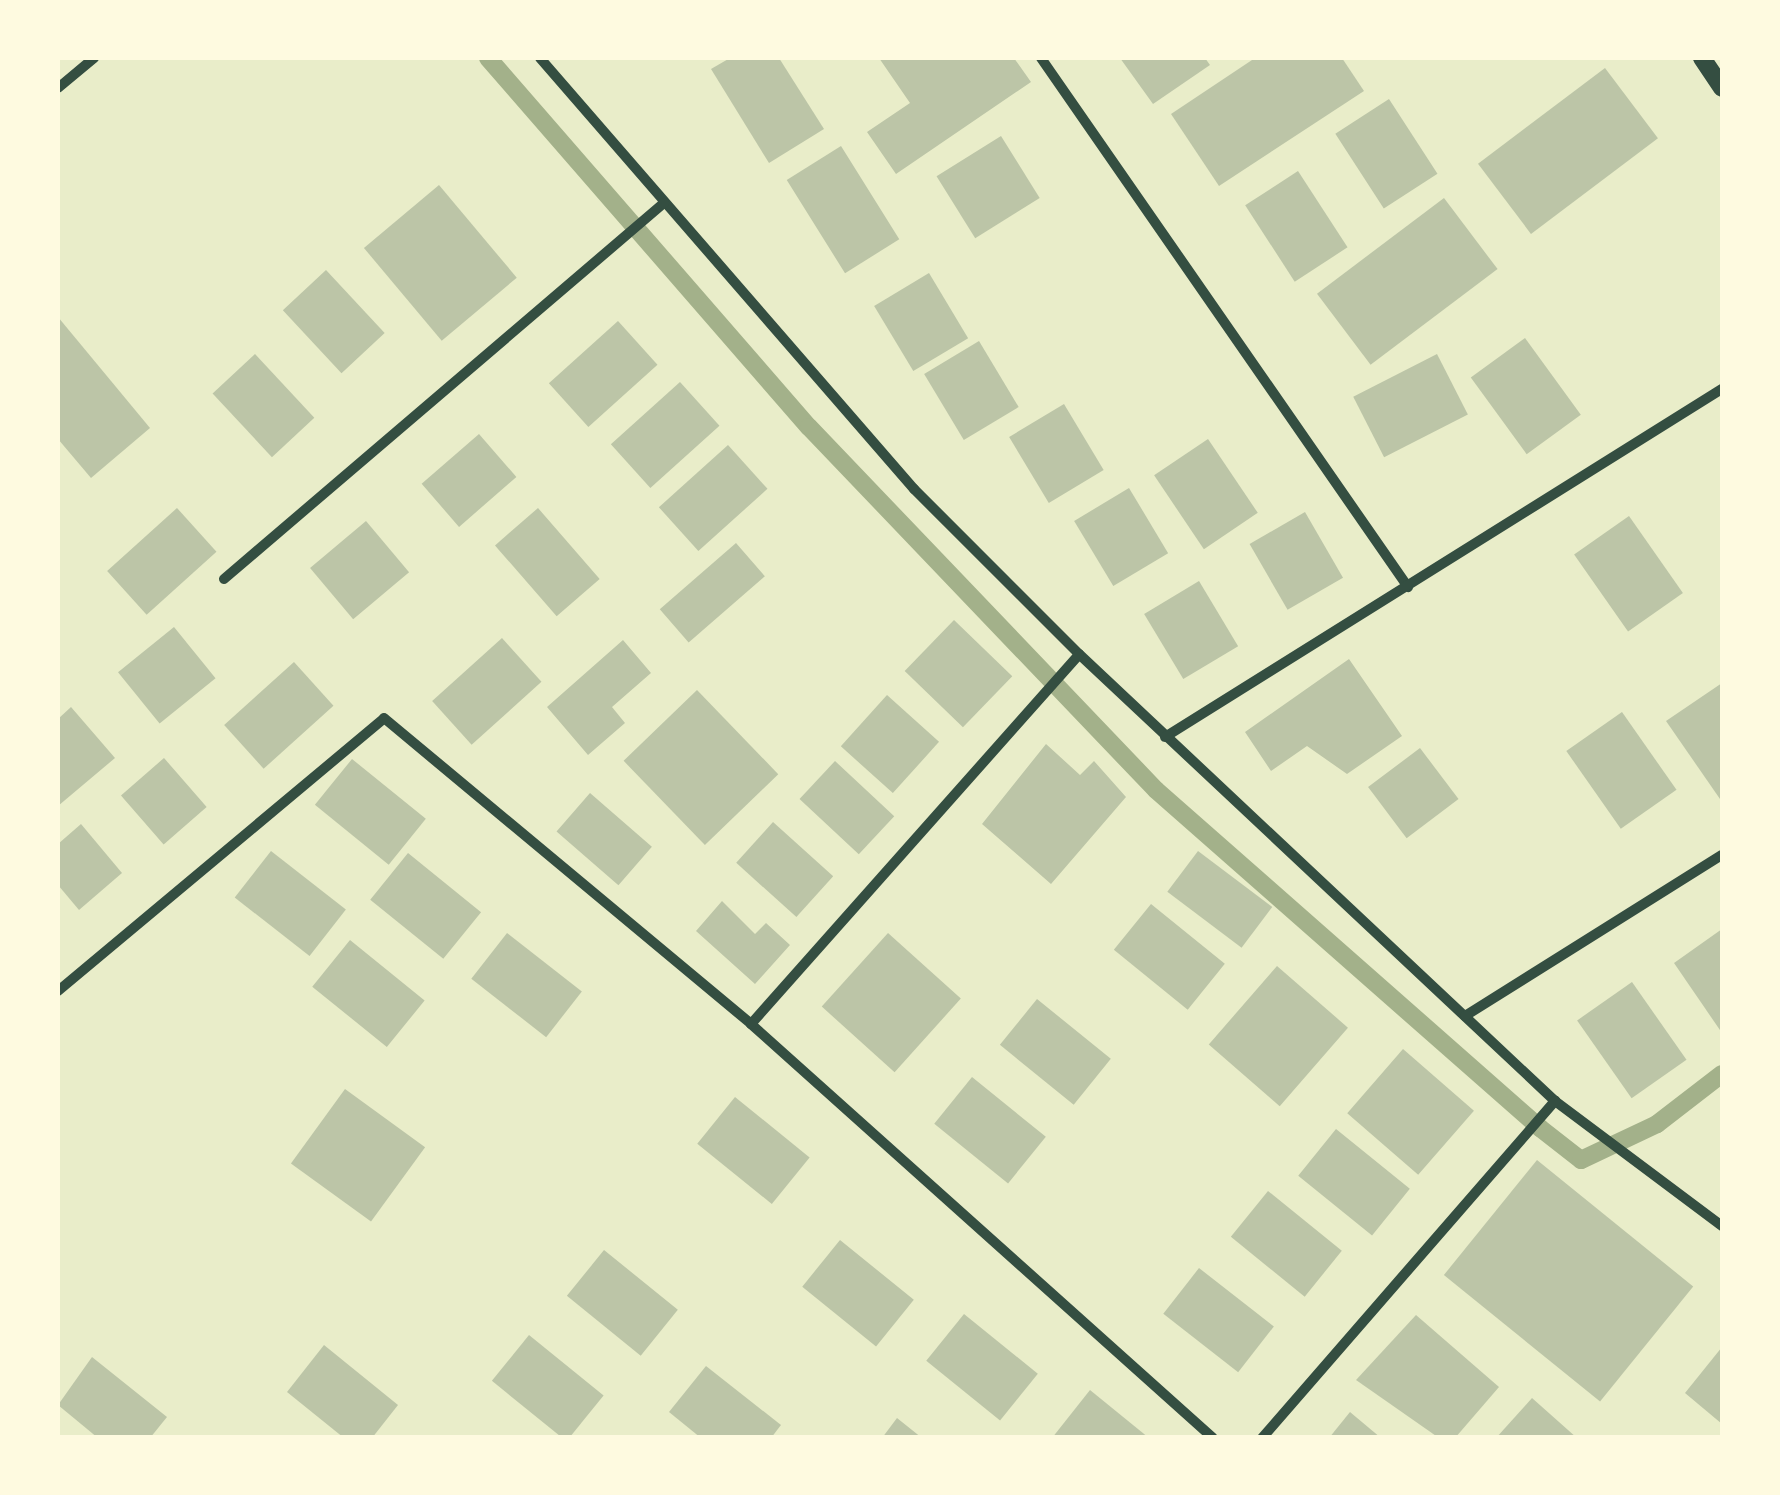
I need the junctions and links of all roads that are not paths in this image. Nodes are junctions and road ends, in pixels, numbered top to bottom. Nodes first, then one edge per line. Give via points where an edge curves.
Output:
1 (94, 58) edge
2 (540, 58) edge
3 (1041, 58) edge
4 (1702, 58) edge
5 (58, 88) edge
6 (1722, 88) edge
7 (664, 202) junction
8 (1722, 389) edge
9 (224, 579) dead end
10 (1408, 587) junction
11 (1079, 654) junction
12 (1164, 737) junction
13 (1722, 855) edge
14 (58, 991) edge
15 (1465, 1016) junction
16 (751, 1024) junction
17 (1555, 1101) junction
18 (1722, 1226) edge
19 (1213, 1438) edge
20 (1262, 1438) edge

1 - 5 street
2 - 7 street
3 - 10 street
4 - 6 street
7 - 9 street
7 - 11 street via 914,489
8 - 10 street
10 - 12 street
11 - 12 street
11 - 16 street
12 - 15 street
13 - 15 street
14 - 16 street via 384,718
15 - 17 street
16 - 19 street
17 - 18 street
17 - 20 street

